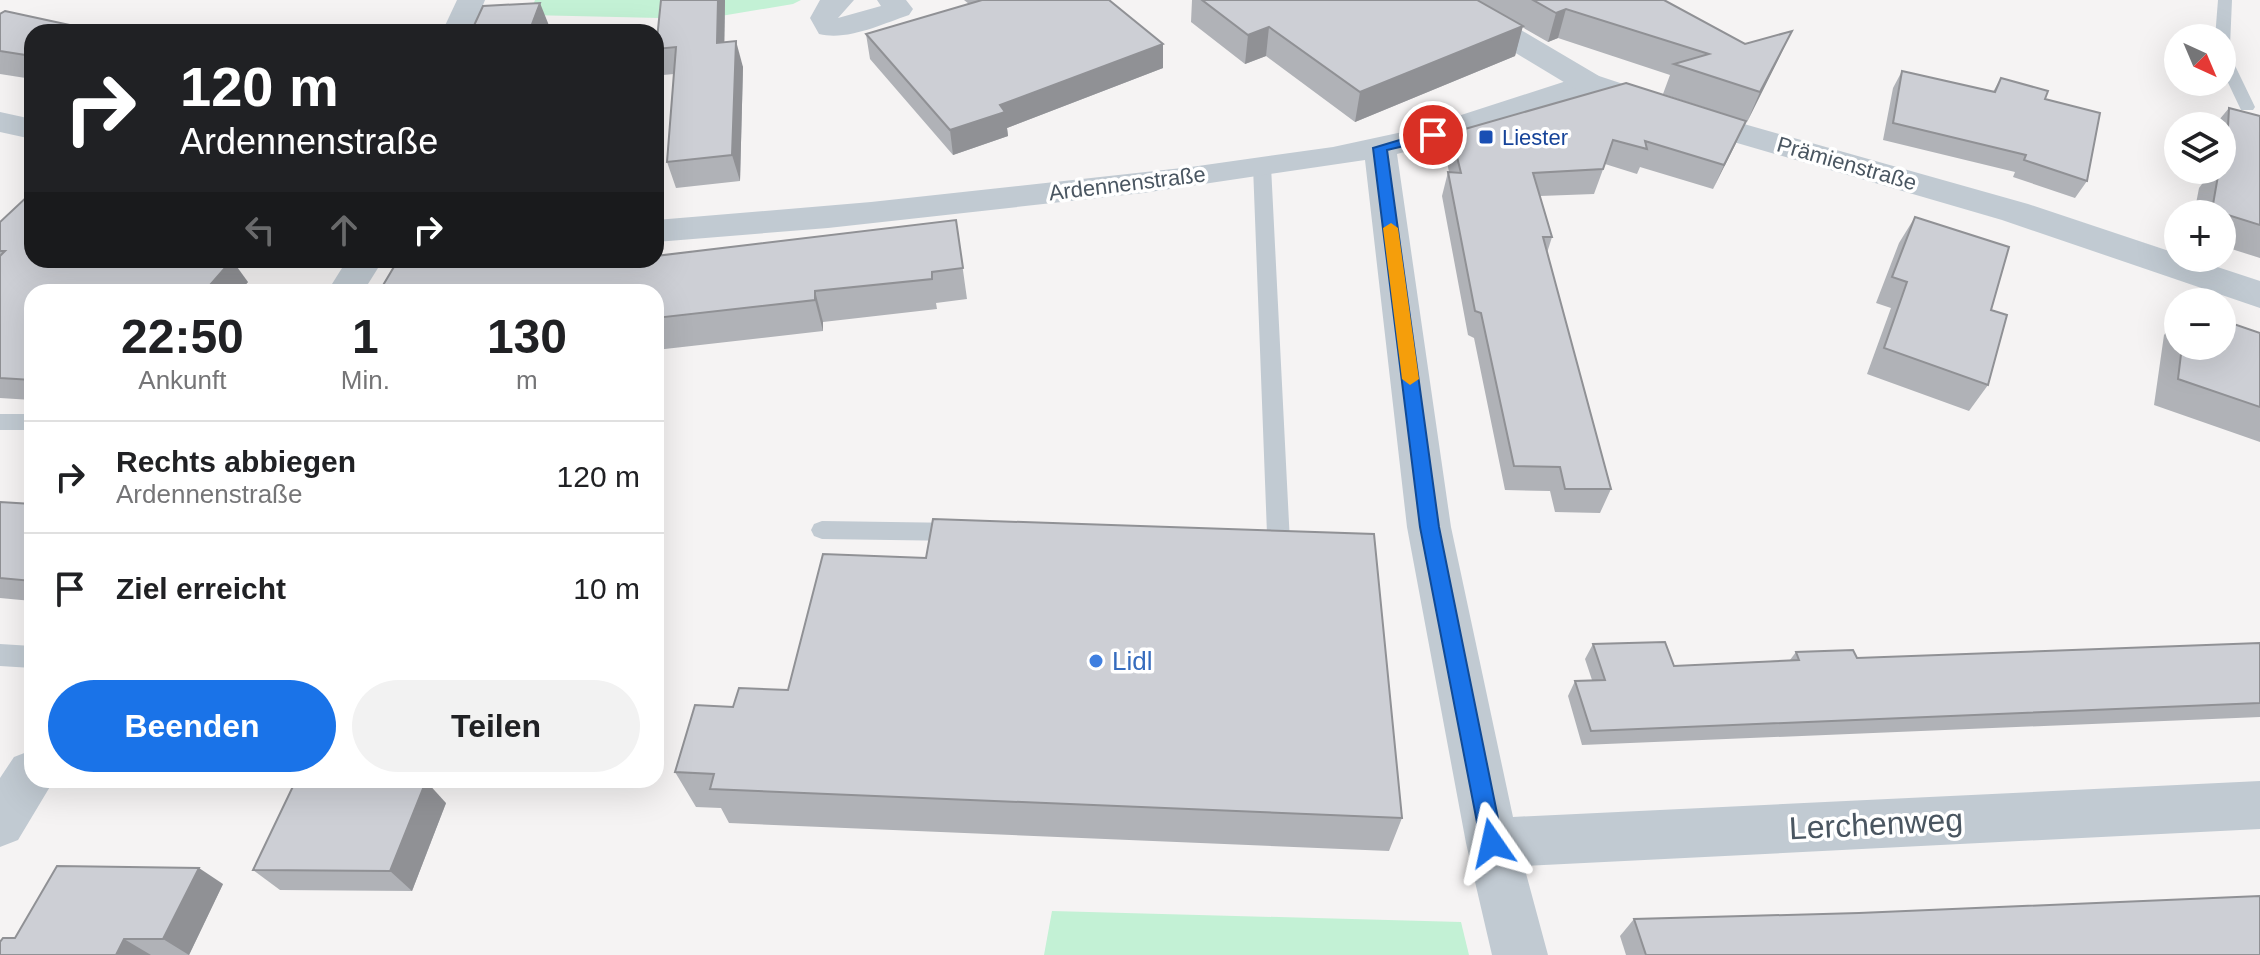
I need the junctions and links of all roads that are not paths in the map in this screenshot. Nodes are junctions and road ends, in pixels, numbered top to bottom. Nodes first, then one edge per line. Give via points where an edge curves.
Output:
1 (471, 0) edge
2 (840, 0) edge
3 (891, 0) edge
4 (1449, 0) edge
5 (2225, 0) edge
6 (460, 24) edge
7 (2223, 24) edge
8 (1588, 83) junction
9 (2236, 83) edge
10 (2247, 107) dead end
11 (0, 122) edge
12 (24, 127) edge
13 (1380, 148) junction
14 (1262, 166) junction
15 (664, 231) edge
16 (2260, 295) edge
17 (0, 422) edge
18 (24, 422) edge
19 (822, 530) dead end
20 (977, 532) edge
21 (1248, 542) edge
22 (0, 655) edge
23 (24, 656) edge
24 (24, 786) edge
25 (2260, 805) edge
26 (0, 823) edge
27 (1492, 843) junction
28 (1520, 955) edge

1 - 6 street
2 - 3 street via 824,18 829,28 899,9
4 - 8 street, Prämienstraße
5 - 7 lane
8 - 13 street, Ardennenstraße via 1469,125
8 - 16 street, Prämienstraße via 1732,131 2015,212
9 - 10 lane
11 - 12 street
13 - 14 street, Ardennenstraße
13 - 27 street via 1429,527
14 - 15 street, Ardennenstraße via 745,226
14 - 21 lane via 1279,543
17 - 18 lane
19 - 20 lane
22 - 23 lane
24 - 26 street
25 - 27 street, Lerchenweg
27 - 28 street

